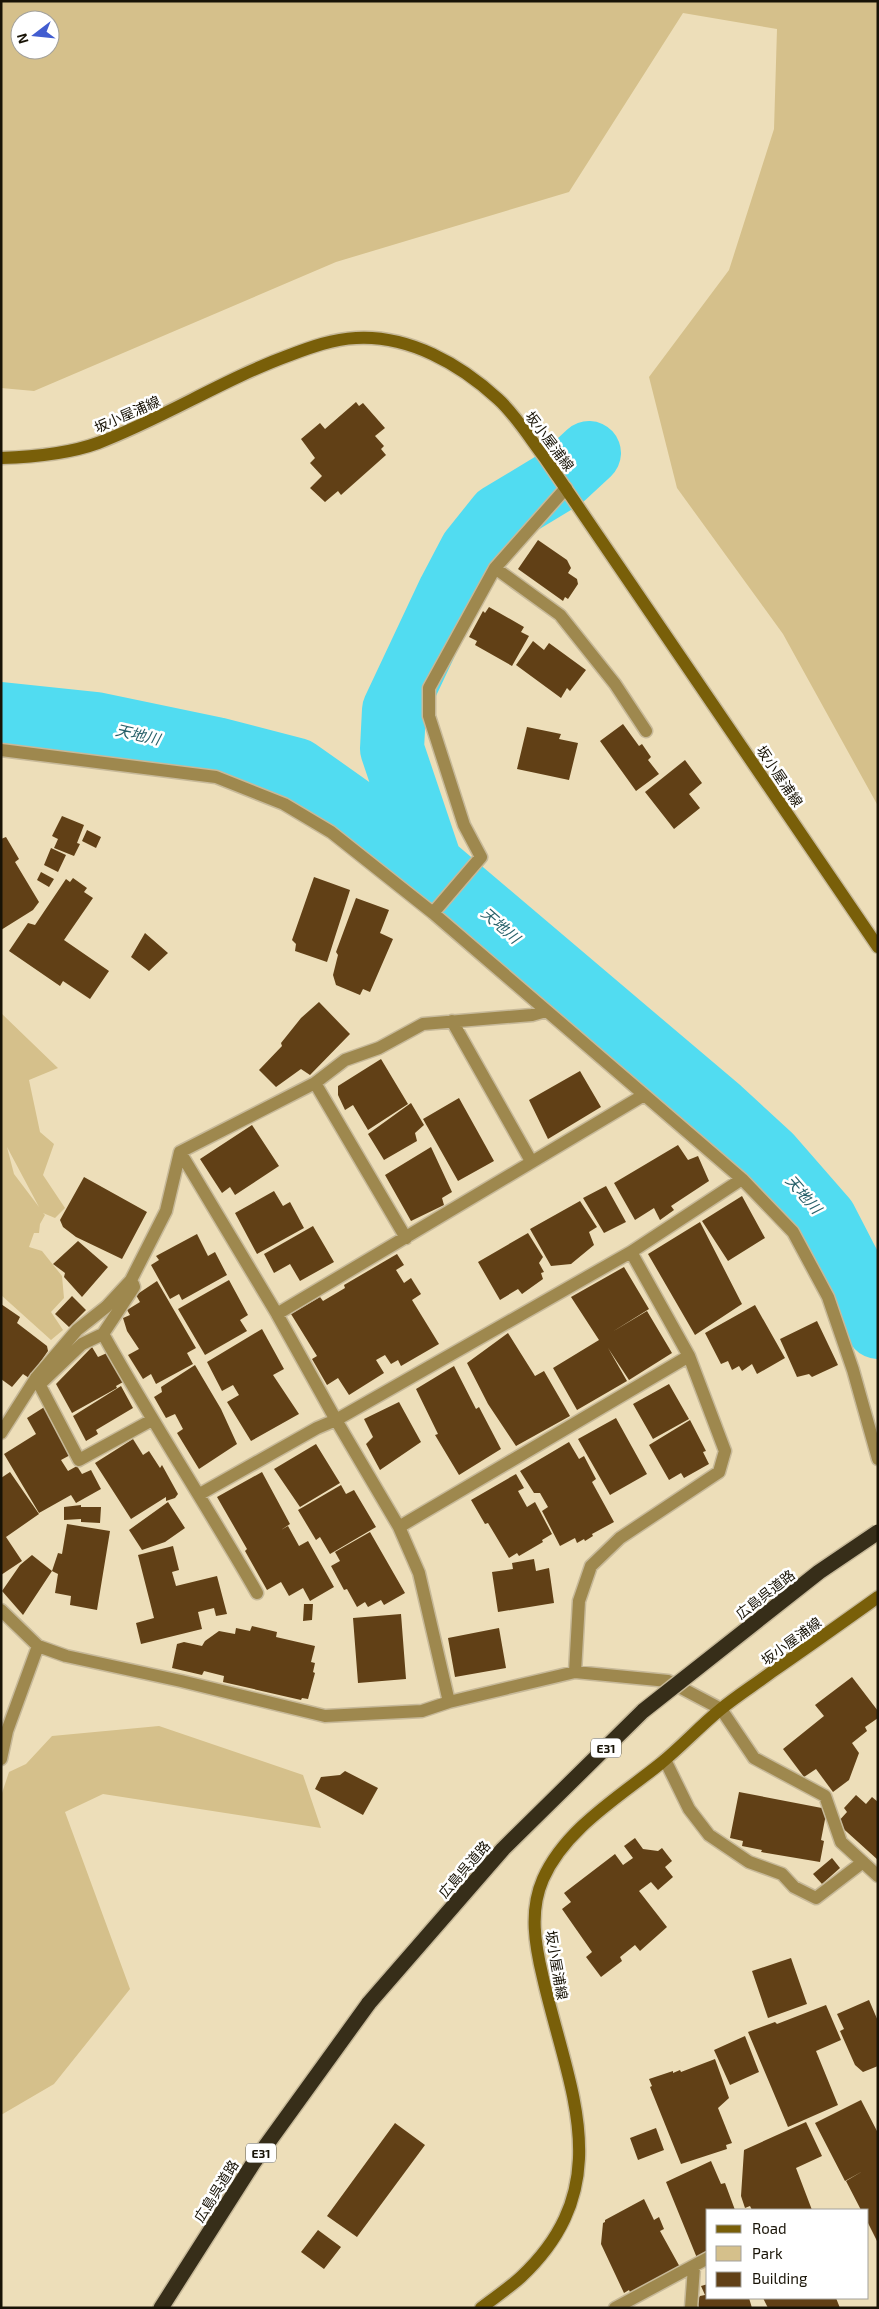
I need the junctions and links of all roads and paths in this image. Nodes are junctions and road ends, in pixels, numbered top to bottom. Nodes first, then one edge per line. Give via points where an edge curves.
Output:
1 (1, 458) edge
2 (566, 488) junction
3 (495, 568) junction
4 (646, 731) dead end
5 (1, 750) edge
6 (436, 909) junction
7 (878, 947) edge
8 (546, 1011) junction
9 (452, 1022) junction
10 (315, 1083) junction
11 (644, 1095) junction
12 (180, 1152) junction
13 (531, 1161) junction
14 (742, 1179) junction
15 (406, 1238) junction
16 (631, 1252) junction
17 (131, 1280) junction
18 (277, 1314) junction
19 (103, 1334) junction
20 (689, 1356) junction
21 (38, 1382) junction
22 (152, 1420) junction
23 (336, 1420) junction
24 (1, 1433) edge
25 (878, 1459) edge
26 (200, 1494) junction
27 (399, 1527) junction
28 (878, 1532) edge
29 (257, 1593) dead end
30 (878, 1597) edge
31 (1, 1610) edge
32 (38, 1646) junction
33 (575, 1672) junction
34 (449, 1702) junction
35 (721, 1709) junction
36 (1, 1760) edge
37 (665, 1760) junction
38 (863, 1862) junction
39 (878, 1876) edge
40 (706, 2259) edge
41 (694, 2267) junction
42 (161, 2308) edge
43 (481, 2308) edge
44 (615, 2308) edge
45 (691, 2308) edge

1 - 2 main road, 坂小屋浦線 via 40,456 96,444 140,426 264,364 316,345 356,338 395,341 432,354 465,373 500,400
2 - 3 street
2 - 7 main road, 坂小屋浦線
3 - 4 street via 560,614 615,684
3 - 6 street via 428,688 429,716 464,825 481,857
5 - 6 street via 216,777 284,804 332,832
6 - 8 street
8 - 9 street
8 - 11 street
9 - 10 street via 424,1024 379,1048 345,1060
9 - 13 street
10 - 12 street
10 - 15 street
11 - 13 street
11 - 14 street
12 - 17 street via 166,1211
12 - 18 street
13 - 15 street
14 - 16 street
14 - 25 street via 793,1232 828,1297
15 - 18 street
16 - 20 street
16 - 23 street
17 - 19 street via 134,1287
17 - 21 street via 106,1307 77,1330
18 - 23 street
19 - 21 street via 82,1344
19 - 22 street
20 - 27 street
20 - 33 street via 725,1451 719,1472 620,1538 590,1566 579,1601
21 - 22 street via 78,1460
21 - 24 street
22 - 26 street
23 - 26 street
23 - 27 street
26 - 29 street
27 - 34 street via 419,1573
28 - 42 highway, 広島呉道路 / E31, bridge via 819,1572 643,1711 503,1850 369,2003 254,2162
30 - 35 main road, 坂小屋浦線
31 - 32 street
32 - 34 street via 66,1656 325,1716 422,1711
32 - 36 street via 7,1731
33 - 34 street
33 - 35 street via 668,1681
35 - 37 main road, 坂小屋浦線
35 - 38 street via 754,1758 825,1796 841,1842
37 - 38 street via 689,1809 709,1835 750,1862 782,1874 794,1887 816,1898
37 - 43 main road, 坂小屋浦線 via 565,1843 543,1879 534,1913 537,1952 575,2098 580,2146 576,2191 555,2237 521,2276
38 - 39 street
40 - 41 street
41 - 44 street
41 - 45 street

